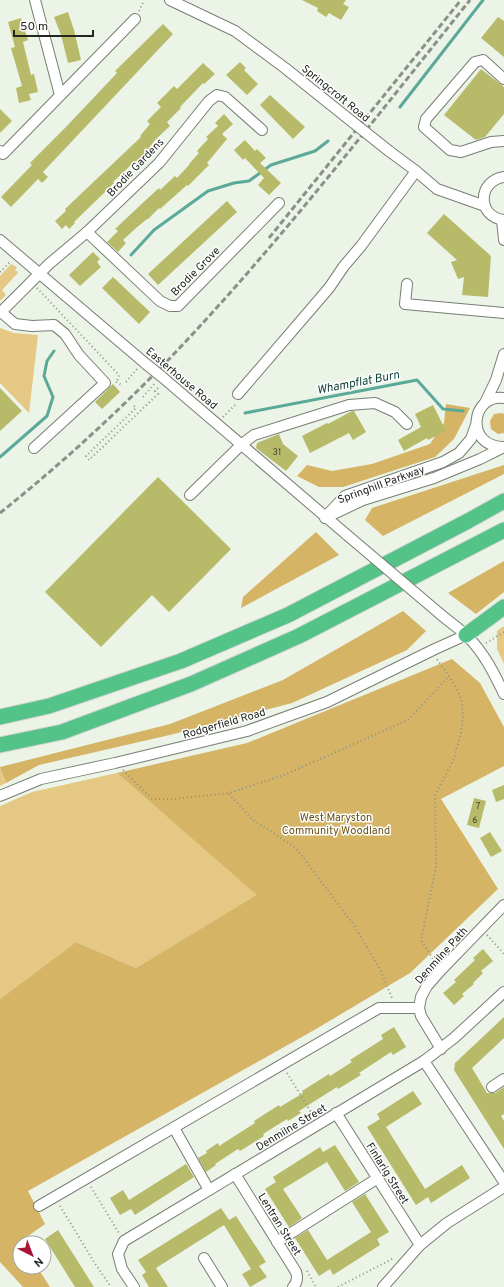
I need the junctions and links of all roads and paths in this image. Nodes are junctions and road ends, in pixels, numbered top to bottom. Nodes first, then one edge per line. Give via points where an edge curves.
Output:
1 (35, 0) edge
2 (170, 0) edge
3 (135, 19) dead end
4 (504, 79) edge
5 (60, 95) junction
6 (262, 130) dead end
7 (504, 141) edge
8 (0, 151) edge
9 (416, 171) junction
10 (504, 177) edge
11 (279, 203) dead end
12 (485, 206) junction
13 (503, 220) edge
14 (87, 232) junction
15 (0, 240) edge
16 (504, 240) edge
17 (18, 255) junction
18 (0, 272) edge
19 (40, 273) junction
20 (30, 283) junction
21 (407, 284) dead end
22 (0, 313) edge
23 (504, 314) edge
24 (504, 354) edge
25 (145, 363) junction
26 (163, 378) junction
27 (117, 382) dead end
28 (126, 382) dead end
29 (238, 394) dead end
30 (144, 397) dead end
31 (504, 398) edge
32 (486, 403) junction
33 (134, 406) dead end
34 (407, 424) dead end
35 (476, 425) junction
36 (242, 444) junction
37 (504, 447) edge
38 (34, 448) dead end
39 (190, 495) dead end
40 (504, 501) edge
41 (325, 518) junction
42 (504, 530) edge
43 (504, 607) edge
44 (504, 632) edge
45 (466, 635) junction
46 (478, 648) junction
47 (431, 651) junction
48 (450, 676) junction
49 (504, 694) edge
50 (0, 716) edge
51 (0, 745) edge
52 (115, 763) junction
53 (229, 793) junction
54 (0, 796) edge
55 (504, 905) edge
56 (481, 928) junction
57 (504, 954) edge
58 (441, 970) junction
59 (504, 992) edge
60 (396, 1008) junction
61 (419, 1008) junction
62 (441, 1049) junction
63 (424, 1061) junction
64 (282, 1065) junction
65 (504, 1079) edge
66 (492, 1087) dead end
67 (336, 1113) junction
68 (318, 1124) junction
69 (174, 1128) junction
70 (235, 1174) junction
71 (378, 1178) junction
72 (504, 1182) edge
73 (504, 1187) edge
74 (209, 1190) junction
75 (96, 1196) dead end
76 (40, 1206) dead end
77 (65, 1215) dead end
78 (118, 1232) dead end
79 (277, 1242) junction
80 (420, 1245) junction
81 (400, 1256) dead end
82 (204, 1258) dead end
83 (304, 1268) dead end
84 (112, 1287) edge
85 (134, 1287) edge
86 (222, 1287) edge
87 (293, 1287) edge
88 (316, 1287) edge
89 (338, 1287) edge
90 (383, 1287) edge

1 - 5 street
2 - 9 street, Springcroft Road, bridge via 235,31
3 - 5 street
4 - 7 street via 482,60 475,62 426,119 424,126 450,150 461,152 491,142
5 - 8 street via 3,154
6 - 14 street, Brodie Gardens via 225,96 217,95 159,163
9 - 12 street, Springcroft Road via 437,189
9 - 29 street via 329,288
10 - 12 street via 492,181 487,186 483,199
11 - 14 street, Brodie Grove via 178,306 170,306 160,301
12 - 13 street via 492,216
13 - 16 street
14 - 19 street, Brodie Gardens
15 - 17 street, Easterhouse Road
17 - 18 path
17 - 19 street, Easterhouse Road
19 - 20 street, Brodie Gardens
19 - 25 street, Easterhouse Road
20 - 22 street, Brodie Gardens
20 - 27 path via 119,375
21 - 23 street via 405,304
22 - 38 street via 15,324 54,325 65,334 79,355 105,383
24 - 32 street, Springhill Parkway
25 - 26 street, Easterhouse Road, bridge
25 - 28 path
26 - 30 path
26 - 33 path via 155,391 158,394 89,460 86,456 136,408
26 - 36 street, Easterhouse Road
31 - 32 street
32 - 35 street, Springhill Parkway via 478,413
34 - 36 street via 395,412 375,403 349,405 254,435
35 - 37 street, Springhill Parkway via 478,433 486,442 496,447
35 - 41 street, Springhill Parkway via 472,439 458,453 443,462 345,496
36 - 39 street
36 - 41 street, Easterhouse Road
37 - 41 street, Springhill Parkway via 447,472 363,500
40 - 50 highway via 281,618 181,661 49,706
41 - 45 street, Easterhouse Road, bridge
42 - 51 highway via 299,636 191,684 62,732
43 - 45 highway
44 - 46 path
45 - 46 street
45 - 47 street, Rodgerfield Road
46 - 49 street
47 - 48 path
47 - 52 street, Rodgerfield Road via 326,702 247,731
48 - 53 path via 408,720 284,775
48 - 58 path via 462,703 463,717 454,759 435,795 436,867 421,940
52 - 53 path via 152,799
52 - 54 street, Rodgerfield Road via 41,779
53 - 60 path via 252,819 296,848 353,924 380,968
55 - 56 street, Denmilne Path
56 - 57 path
56 - 58 street, Denmilne Path
58 - 61 street, Denmilne Path via 427,986
59 - 62 street, Denmilne Street
60 - 61 street
60 - 64 street via 379,1008
61 - 62 street via 421,1016
62 - 63 street, Denmilne Street
63 - 67 street, Denmilne Street
63 - 72 street
64 - 68 path
64 - 69 street
65 - 66 street
67 - 68 street, Denmilne Street
67 - 71 street, Finlarig Street
68 - 70 street, Denmilne Street
69 - 74 street
69 - 76 street
70 - 74 street, Denmilne Street
70 - 79 street, Lentran Street
71 - 79 street
71 - 80 street, Finlarig Street
73 - 80 street via 447,1223
74 - 85 street, Denmilne Street via 124,1241 118,1254 122,1269
75 - 78 path
77 - 84 path
79 - 87 street, Lentran Street via 298,1277
80 - 90 street
81 - 89 path
82 - 86 street
83 - 88 path

